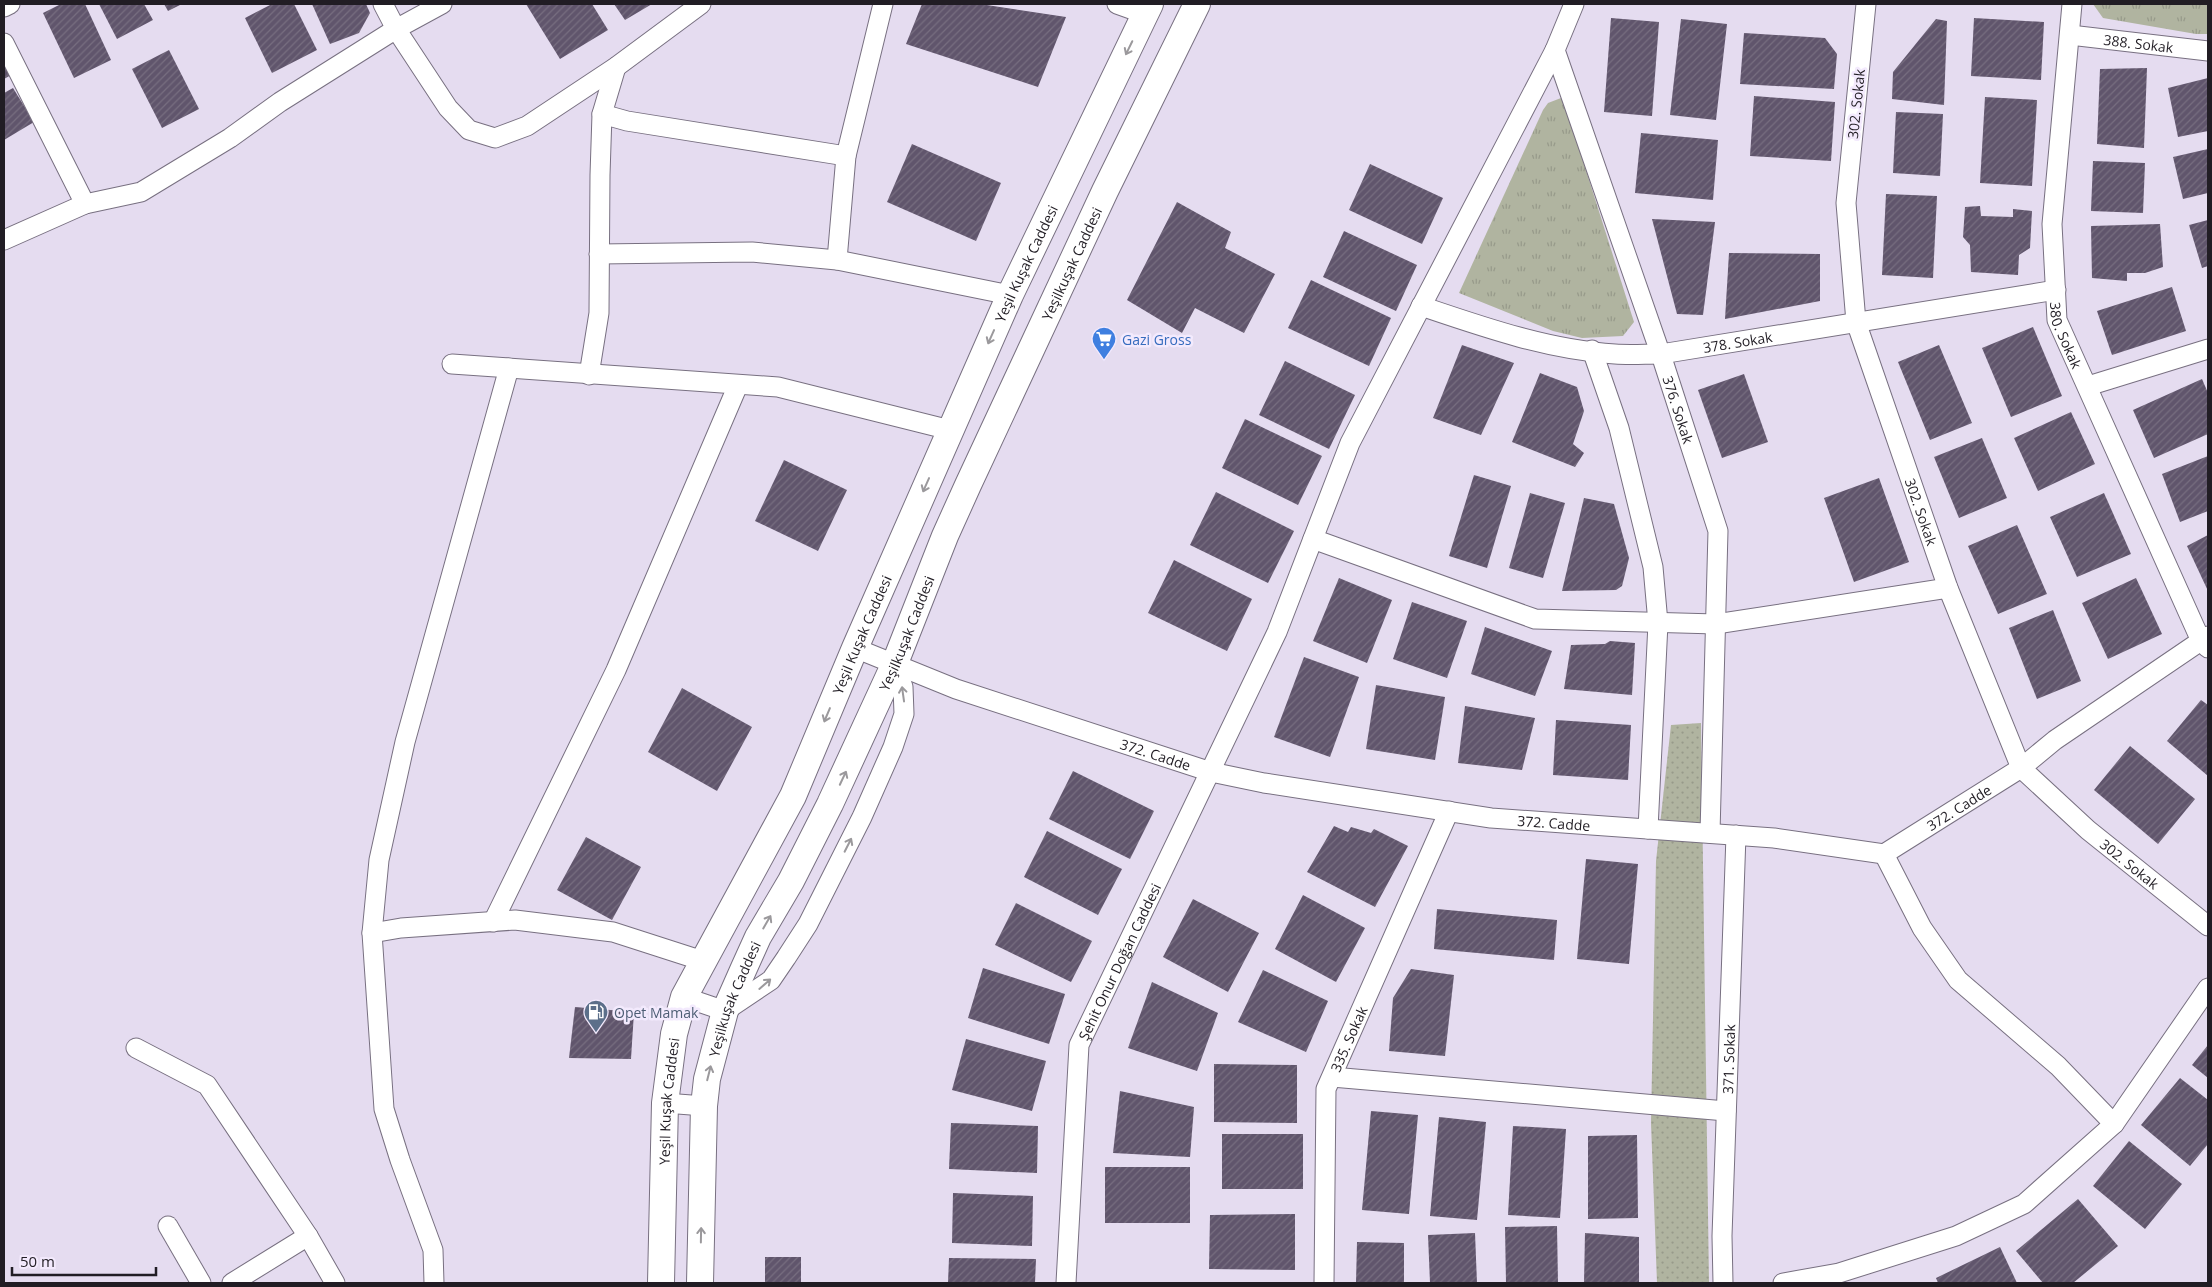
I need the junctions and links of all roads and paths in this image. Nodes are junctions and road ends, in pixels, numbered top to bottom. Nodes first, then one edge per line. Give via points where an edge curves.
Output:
1 (10, 4) edge
2 (383, 4) edge
3 (442, 4) edge
4 (701, 4) edge
5 (883, 4) edge
6 (1117, 4) edge
7 (1197, 4) edge
8 (1574, 4) edge
9 (1866, 4) edge
10 (2072, 4) edge
11 (4, 8) edge
12 (1148, 9) edge
13 (396, 30) junction
14 (2070, 35) junction
15 (4, 43) edge
16 (1555, 50) junction
17 (2208, 51) edge
18 (616, 67) junction
19 (602, 114) junction
20 (846, 156) junction
21 (85, 204) junction
22 (4, 240) edge
23 (599, 254) junction
24 (836, 260) junction
25 (2056, 290) junction
26 (1010, 295) junction
27 (1421, 306) junction
28 (1856, 322) junction
29 (2208, 349) edge
30 (1592, 350) junction
31 (1661, 354) junction
32 (452, 364) dead end
33 (508, 368) junction
34 (590, 375) junction
35 (738, 385) junction
36 (2088, 386) junction
37 (950, 430) junction
38 (1313, 539) junction
39 (1948, 588) junction
40 (1658, 623) junction
41 (1716, 624) junction
42 (2206, 642) edge
43 (855, 648) junction
44 (896, 663) junction
45 (2021, 768) junction
46 (1211, 772) junction
47 (1449, 811) junction
48 (1648, 829) junction
49 (1710, 833) junction
50 (1736, 835) junction
51 (1884, 854) junction
52 (493, 922) junction
53 (2208, 926) edge
54 (372, 933) junction
55 (702, 960) junction
56 (2208, 988) edge
57 (684, 997) junction
58 (725, 1011) junction
59 (136, 1048) dead end
60 (1332, 1077) junction
61 (665, 1103) junction
62 (704, 1106) junction
63 (1726, 1111) junction
64 (2114, 1124) junction
65 (168, 1226) dead end
66 (308, 1236) junction
67 (200, 1283) edge
68 (232, 1283) edge
69 (335, 1283) edge
70 (434, 1283) edge
71 (661, 1283) edge
72 (700, 1283) edge
73 (1066, 1283) edge
74 (1324, 1283) edge
75 (1723, 1283) edge
76 (1783, 1283) edge

1 - 11 street
2 - 13 street
3 - 13 street
4 - 18 street
5 - 20 street
6 - 12 street
7 - 44 main road, Yeşilkuşak Caddesi via 968,485
8 - 16 street
9 - 28 street, 302. Sokak via 1846,202
10 - 14 street, 380. Sokak
12 -> 26 main road, Yeşil Kuşak Caddesi
13 - 18 street via 448,108 469,130 495,138 527,126
13 - 21 street via 141,192
14 - 17 street, 388. Sokak
14 - 25 street, 380. Sokak via 2052,224
15 - 21 street
16 - 27 street, Şehit Onur Doğan Caddesi
16 - 31 street, 376. Sokak
18 - 19 street
19 - 20 street via 627,121
19 - 23 street
20 - 24 street
21 - 22 street
23 - 24 street via 752,252
23 - 34 street via 599,313
24 - 26 street
25 - 28 street, 378. Sokak
25 - 36 street, 380. Sokak via 2057,320
26 -> 37 main road, Yeşil Kuşak Caddesi
27 - 30 street, 378. Sokak via 1494,331
27 - 38 street, Şehit Onur Doğan Caddesi via 1350,443
28 - 31 street, 378. Sokak
28 - 39 street, 302. Sokak
29 - 36 street
30 - 31 street, 378. Sokak via 1614,354
30 - 40 street via 1619,428 1650,558
31 - 41 street, 376. Sokak via 1718,531
32 - 33 street
33 - 34 street
33 - 54 street via 405,742 379,860
34 - 35 street
35 - 37 street via 778,387
35 - 52 street via 616,670
36 - 42 street, 380. Sokak
37 -> 43 main road, Yeşil Kuşak Caddesi
38 - 40 street via 1535,619
38 - 46 street, Şehit Onur Doğan Caddesi via 1277,632
39 - 41 street
39 - 45 street, 302. Sokak
40 - 41 street
40 - 48 street
41 - 49 street, 376. Sokak
42 - 45 street, 372. Cadde via 2055,740
43 - 44 street, 372. Cadde
43 -> 55 main road, Yeşil Kuşak Caddesi via 793,796
44 - 46 street, 372. Cadde via 956,690
58 -> 44 main road, Yeşilkuşak Caddesi via 758,937 830,804
58 -> 44 street via 771,980 808,924 862,817 904,714 903,688
45 - 51 street, 372. Cadde
45 - 53 street, 302. Sokak via 2088,830
46 - 47 street, 372. Cadde
46 - 73 street, Şehit Onur Doğan Caddesi via 1079,1045
47 - 48 street, 372. Cadde via 1491,818
47 - 60 street, 335. Sokak
48 - 49 street, 372. Cadde
49 - 50 street, 372. Cadde
50 - 51 street, 372. Cadde
50 - 63 street, 371. Sokak
51 - 64 street via 1922,928 1958,980 2058,1066
52 - 54 street
52 - 55 street via 515,920 613,932
54 - 70 street via 384,1110 433,1250
55 - 57 main road, Yeşil Kuşak Caddesi
56 - 64 street
57 - 58 street
57 - 61 main road, Yeşil Kuşak Caddesi via 674,1034
62 -> 58 main road, Yeşilkuşak Caddesi via 707,1079
59 - 66 street via 207,1085
60 - 63 street
60 - 74 street, 335. Sokak via 1326,1089
61 - 62 street
61 - 71 main road, Yeşil Kuşak Caddesi
72 -> 62 main road, Yeşilkuşak Caddesi
63 - 75 street, 371. Sokak
64 - 76 street via 2024,1204 1956,1236 1840,1273
65 - 67 street
66 - 68 street
66 - 69 street

